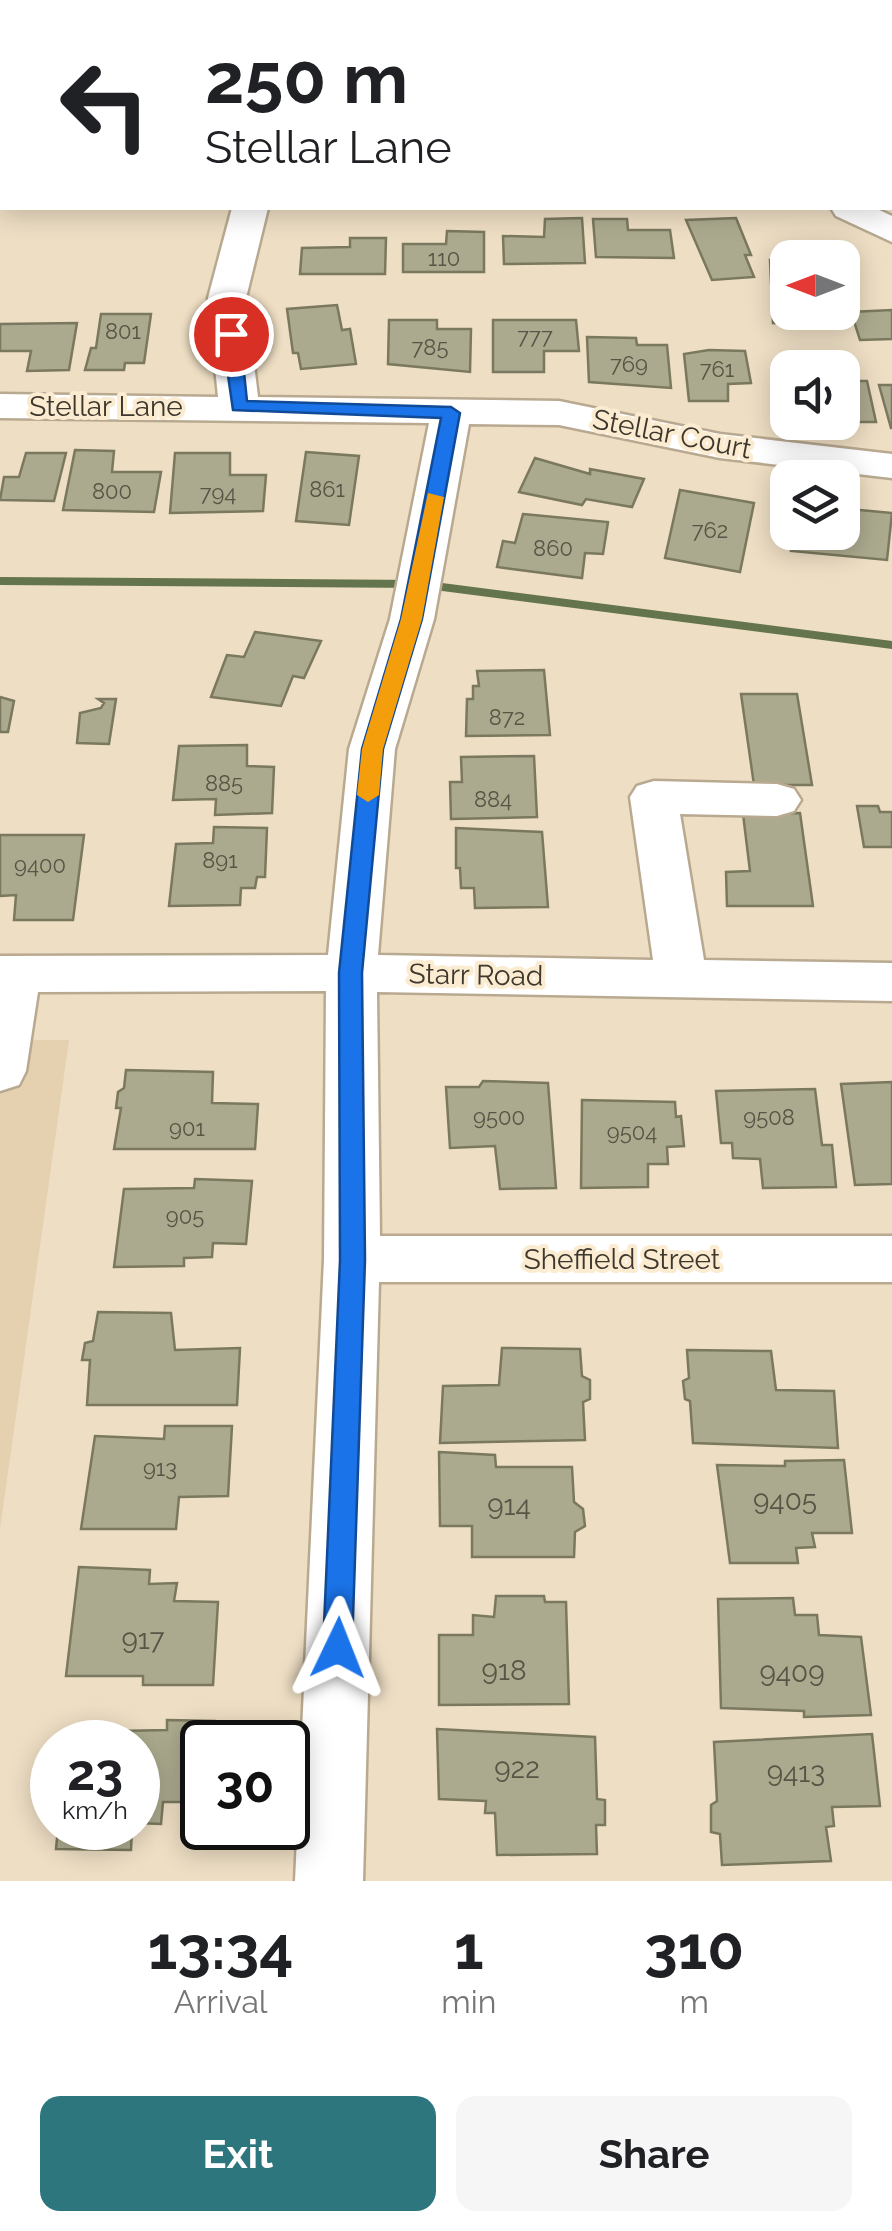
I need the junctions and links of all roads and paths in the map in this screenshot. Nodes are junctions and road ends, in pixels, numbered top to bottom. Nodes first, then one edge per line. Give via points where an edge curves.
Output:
1 (249, 210) edge
2 (854, 210) edge
3 (892, 231) edge
4 (0, 406) edge
5 (239, 406) junction
6 (451, 413) junction
7 (892, 466) edge
8 (777, 800) dead end
9 (351, 973) junction
10 (8, 974) edge
11 (681, 978) junction
12 (892, 982) edge
13 (0, 1071) edge
14 (352, 1260) junction
15 (892, 1260) edge
16 (329, 1881) edge

1 - 5 street via 227,298
2 - 3 street
4 - 5 street, Stellar Lane
5 - 6 street, Stellar Lane
6 - 7 street, Stellar Court via 559,413 720,446
6 - 9 street via 412,619 372,749
8 - 11 street via 654,798
9 - 10 street, Starr Road
9 - 11 street, Starr Road
9 - 14 street
10 - 13 street
11 - 12 street, Starr Road
14 - 15 street, Sheffield Street
14 - 16 street

